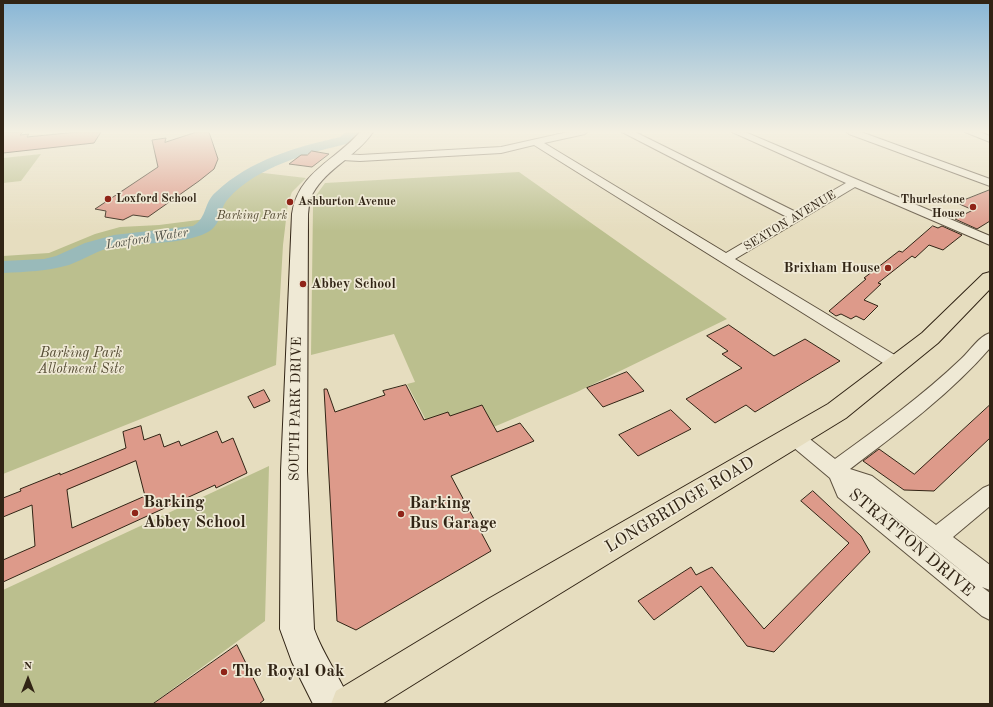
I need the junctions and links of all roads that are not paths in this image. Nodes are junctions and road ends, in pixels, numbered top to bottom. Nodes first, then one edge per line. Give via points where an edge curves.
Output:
1 (333, 165) edge
2 (571, 165) edge
3 (693, 165) edge
4 (813, 165) edge
5 (941, 165) edge
6 (854, 183) junction
7 (990, 183) edge
8 (796, 217) junction
9 (990, 241) edge
10 (725, 259) junction
11 (990, 278) edge
12 (990, 338) edge
13 (896, 364) junction
14 (794, 437) junction
15 (836, 471) junction
16 (990, 494) edge
17 (937, 537) junction
18 (990, 579) edge
19 (990, 608) edge
20 (333, 704) edge
21 (349, 704) edge

1 - 20 street, SOUTH PARK DRIVE via 309,187 302,201 294,471 297,629 304,650
2 - 10 street
3 - 8 street
4 - 6 street
5 - 7 street
6 - 8 street, SEATON AVENUE
6 - 9 street
8 - 10 street, SEATON AVENUE
10 - 13 street
11 - 13 main road, LONGBRIDGE ROAD via 930,338
12 - 15 street via 976,355 915,409
13 - 14 main road, LONGBRIDGE ROAD via 837,411
14 - 15 street, STRATTON DRIVE
14 - 21 main road, LONGBRIDGE ROAD via 500,610
15 - 17 street, STRATTON DRIVE via 865,482
15 - 19 street, STRATTON DRIVE via 845,492
16 - 17 street
17 - 18 street, STRATTON DRIVE

